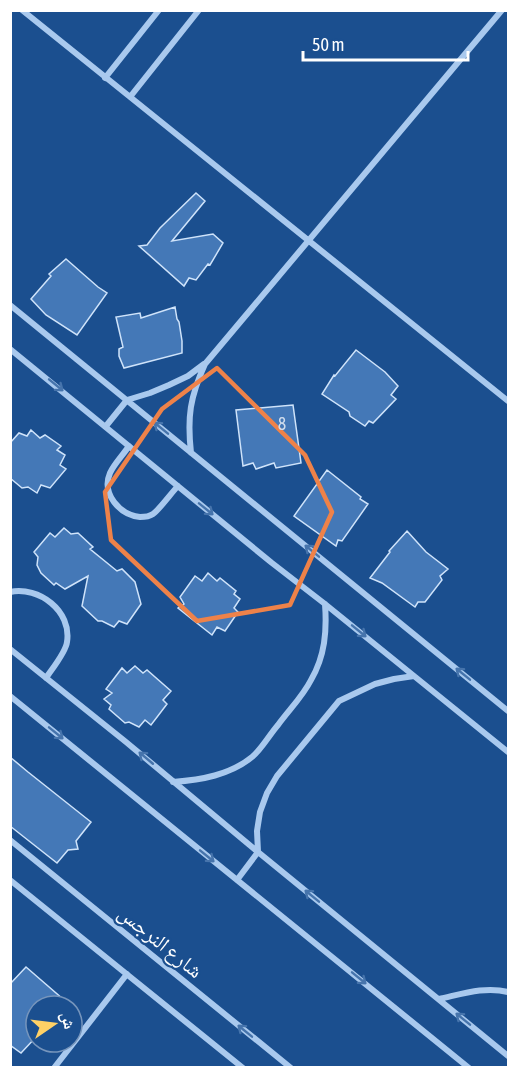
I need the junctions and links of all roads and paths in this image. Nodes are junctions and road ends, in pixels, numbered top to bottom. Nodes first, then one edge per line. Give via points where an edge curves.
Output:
1 (22, 10) edge
2 (159, 10) edge
3 (200, 10) edge
4 (502, 10) edge
5 (105, 78) junction
6 (130, 97) junction
7 (308, 240) junction
8 (10, 305) edge
9 (10, 349) edge
10 (205, 364) junction
11 (127, 400) junction
12 (508, 401) edge
13 (106, 426) junction
14 (129, 446) junction
15 (191, 453) junction
16 (178, 486) junction
17 (10, 592) edge
18 (325, 604) junction
19 (10, 649) edge
20 (414, 676) junction
21 (46, 678) junction
22 (10, 696) edge
23 (508, 711) edge
24 (508, 752) edge
25 (173, 782) junction
26 (10, 840) edge
27 (258, 852) junction
28 (10, 880) edge
29 (237, 880) junction
30 (127, 974) junction
31 (508, 992) edge
32 (438, 999) junction
33 (508, 1056) edge
34 (54, 1068) edge
35 (243, 1068) edge
36 (291, 1068) edge
37 (469, 1068) edge

1 - 5 street
2 - 5 street
3 - 6 street
4 - 7 street
5 - 6 street
6 - 7 street
7 - 10 street
7 - 12 street
8 - 11 street
9 -> 13 street
10 - 11 street via 169,386
10 - 15 street via 190,407
11 - 13 street
15 -> 11 street
13 - 14 street
14 - 16 street
14 - 16 street via 110,474 108,486 119,508 130,515 153,515
23 -> 15 street
16 -> 18 street
17 - 21 street via 25,591 45,597 61,613 68,634 67,645
18 -> 20 street
18 - 25 street via 325,644 311,681 253,757 215,776
19 - 21 street
20 - 24 street
20 - 27 street via 375,684 339,701 267,793 257,831
25 -> 21 street
22 -> 29 street
25 - 27 street
36 -> 26 street, شارع النرجس
27 - 29 street
32 -> 27 street
28 - 30 street
29 -> 37 street
30 - 34 street
30 - 35 street
31 - 32 street via 484,989
33 -> 32 street

